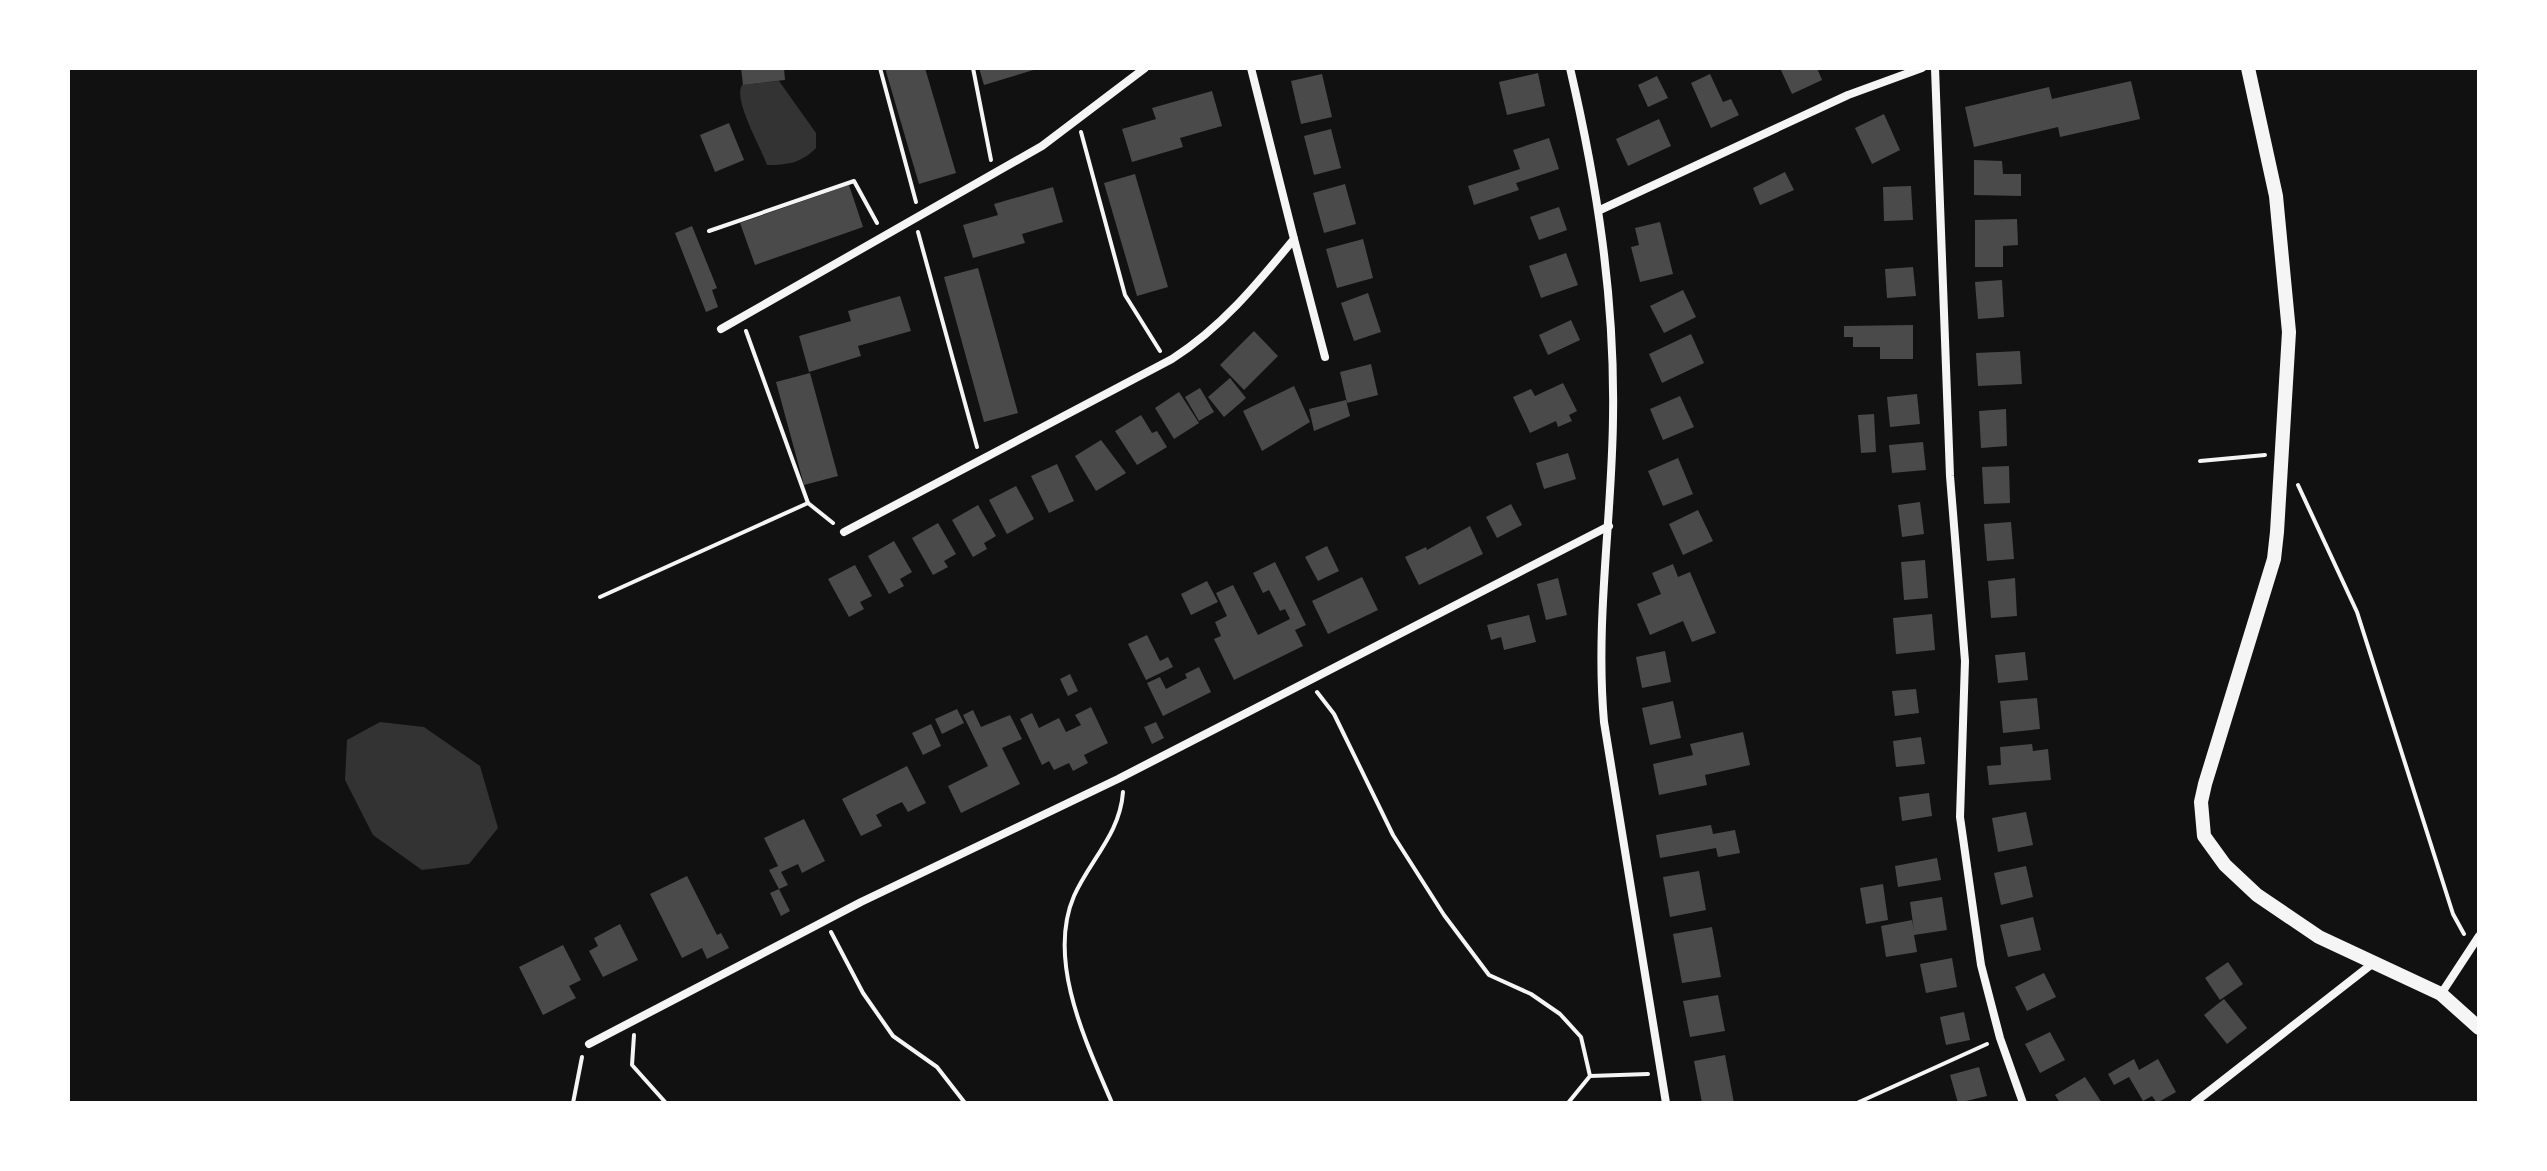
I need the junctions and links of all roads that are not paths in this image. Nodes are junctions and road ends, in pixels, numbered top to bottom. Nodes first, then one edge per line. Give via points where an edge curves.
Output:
1 (1145, 68) edge
2 (1251, 68) edge
3 (1570, 68) edge
4 (1922, 68) edge
5 (1935, 68) edge
6 (2248, 68) edge
7 (1600, 210) junction
8 (1294, 239) junction
9 (721, 329) dead end
10 (1325, 357) dead end
11 (1609, 526) junction
12 (844, 532) road end
13 (2479, 936) edge
14 (2475, 950) edge
15 (2372, 964) junction
16 (2441, 994) junction
17 (2479, 1028) edge
18 (589, 1044) road end
19 (1666, 1103) edge
20 (2023, 1103) edge
21 (2194, 1103) edge

1 - 9 street via 1078,122
2 - 8 street
3 - 7 street
4 - 7 street via 1848,95
5 - 20 street via 1950,476 1965,661 1960,817 1973,923 2000,1038
6 - 15 street via 2282,234 2289,332 2282,453 2274,559 2205,784 2201,821 2213,851 2257,895 2319,937
7 - 11 street via 1614,367
8 - 10 street
8 - 12 street via 1221,323 1168,362
11 - 18 street
11 - 19 street via 1601,663 1604,722
13 - 14 street
14 - 16 street
15 - 16 street
15 - 21 street
16 - 17 street

